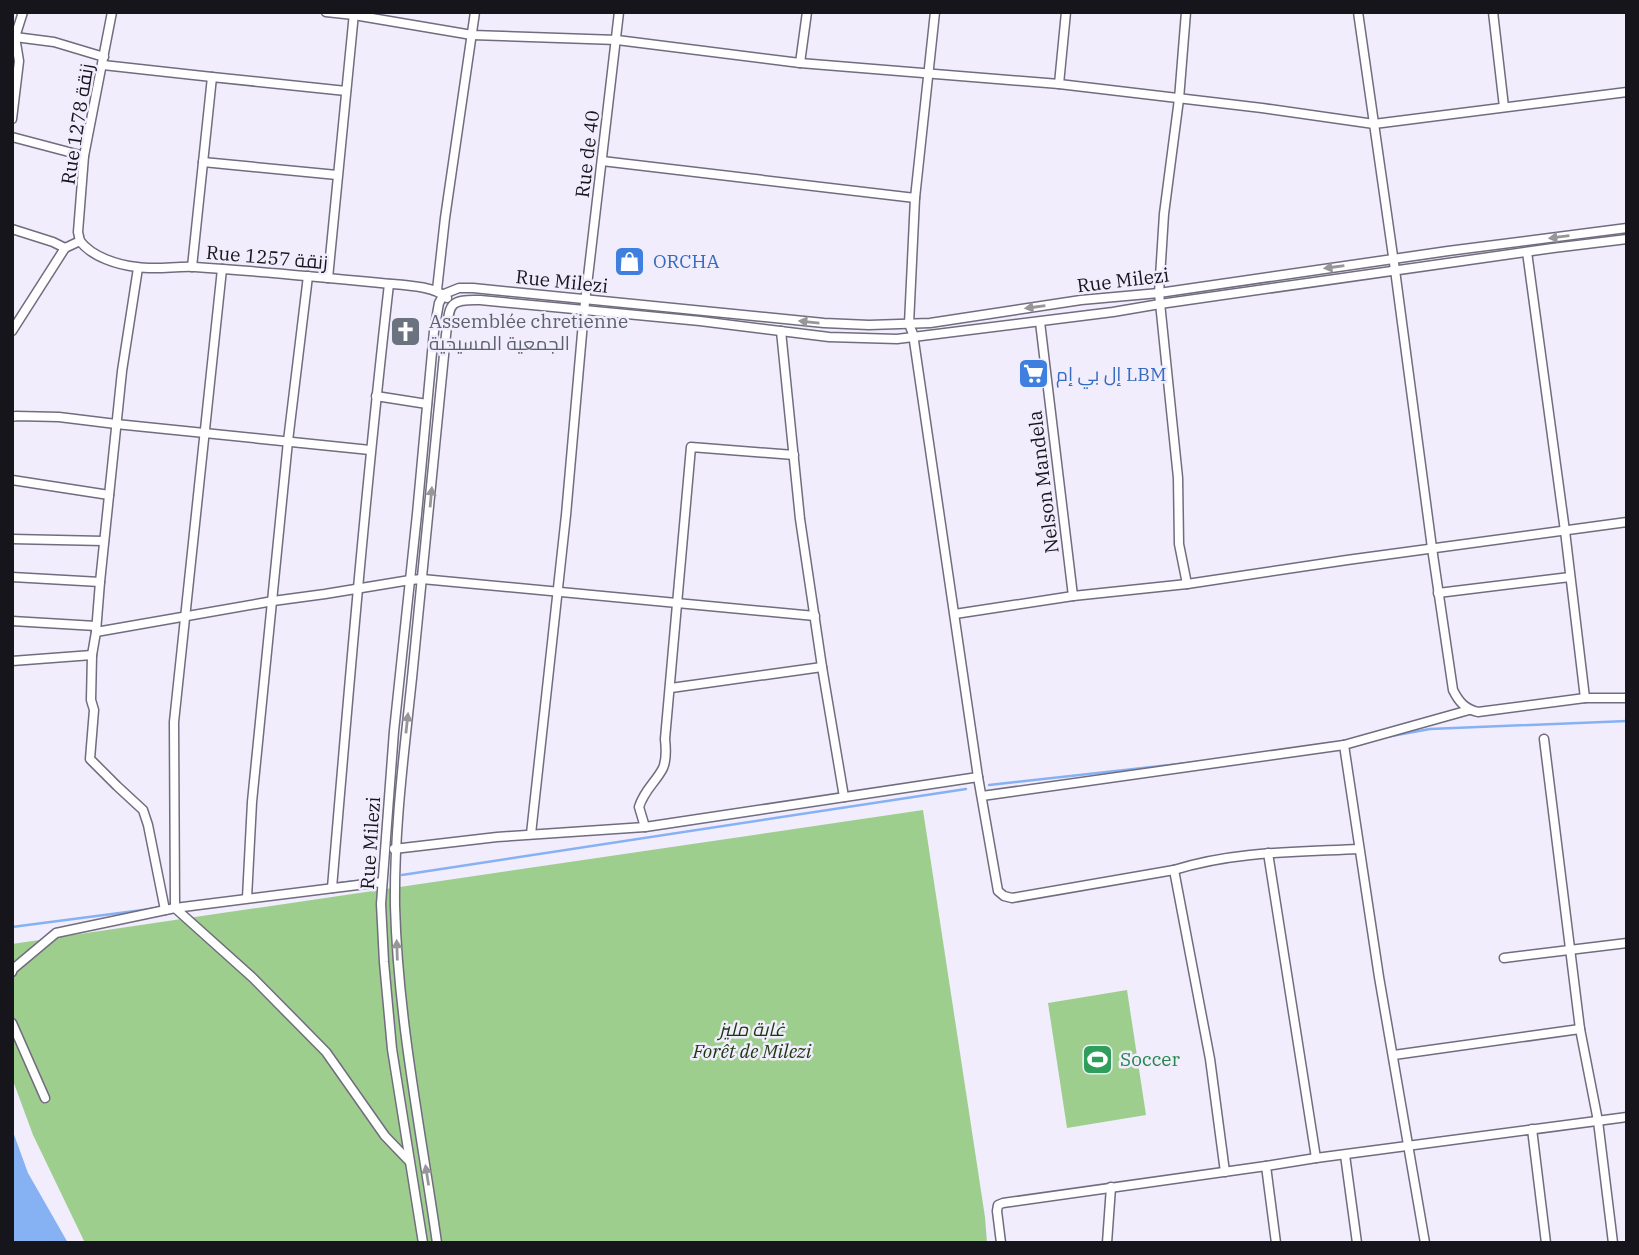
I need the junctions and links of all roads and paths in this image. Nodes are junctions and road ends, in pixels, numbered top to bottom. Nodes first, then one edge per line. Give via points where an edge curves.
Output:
1 (23, 12) edge
2 (112, 12) edge
3 (326, 12) edge
4 (475, 12) edge
5 (619, 12) edge
6 (807, 12) edge
7 (935, 12) edge
8 (1066, 12) edge
9 (1186, 12) edge
10 (1358, 12) edge
11 (1493, 12) edge
12 (354, 14) edge
13 (472, 35) junction
14 (15, 37) junction
15 (617, 40) junction
16 (104, 61) junction
17 (800, 63) junction
18 (928, 74) junction
19 (212, 77) junction
20 (1059, 84) junction
21 (346, 91) junction
22 (1627, 92) edge
23 (1179, 99) junction
24 (1504, 107) junction
25 (12, 120) edge
26 (1374, 124) junction
27 (12, 137) edge
28 (84, 156) junction
29 (203, 162) junction
30 (602, 162) junction
31 (337, 175) junction
32 (915, 198) junction
33 (1627, 228) edge
34 (12, 229) edge
35 (1627, 239) edge
36 (80, 241) junction
37 (65, 248) junction
38 (1527, 252) junction
39 (1393, 258) junction
40 (192, 267) junction
41 (138, 268) junction
42 (222, 269) junction
43 (1395, 270) junction
44 (307, 276) junction
45 (328, 278) junction
46 (389, 284) junction
47 (440, 292) junction
48 (1159, 293) junction
49 (585, 300) junction
50 (453, 303) junction
51 (1160, 304) junction
52 (584, 310) junction
53 (1040, 322) junction
54 (909, 324) junction
55 (12, 331) edge
56 (781, 331) junction
57 (914, 337) junction
58 (376, 396) junction
59 (427, 404) junction
60 (12, 417) edge
61 (116, 424) junction
62 (204, 433) junction
63 (288, 441) junction
64 (370, 450) junction
65 (794, 455) junction
66 (12, 480) edge
67 (109, 495) junction
68 (1627, 522) edge
69 (1565, 531) junction
70 (12, 539) edge
71 (104, 541) junction
72 (1432, 548) junction
73 (12, 577) edge
74 (1570, 577) junction
75 (422, 579) junction
76 (410, 580) junction
77 (100, 582) junction
78 (1187, 584) junction
79 (357, 587) junction
80 (557, 591) junction
81 (1438, 593) junction
82 (1073, 596) junction
83 (273, 601) junction
84 (678, 604) junction
85 (955, 614) junction
86 (184, 616) junction
87 (815, 616) junction
88 (12, 621) edge
89 (96, 629) junction
90 (92, 654) junction
91 (12, 662) edge
92 (822, 667) junction
93 (671, 688) junction
94 (1585, 698) junction
95 (1627, 698) edge
96 (1469, 710) junction
97 (1544, 738) dead end
98 (1344, 745) junction
99 (978, 777) junction
100 (982, 796) junction
101 (844, 797) junction
102 (645, 827) junction
103 (531, 834) junction
104 (397, 848) junction
105 (384, 849) junction
106 (1359, 849) junction
107 (1268, 853) junction
108 (1174, 870) junction
109 (382, 882) junction
110 (332, 887) junction
111 (247, 898) junction
112 (175, 908) junction
113 (165, 910) junction
114 (1627, 943) edge
115 (1571, 950) junction
116 (1504, 958) dead end
117 (12, 972) edge
118 (12, 1023) edge
119 (1580, 1029) junction
120 (1394, 1055) junction
121 (45, 1098) dead end
122 (1627, 1116) edge
123 (1598, 1121) junction
124 (1532, 1129) junction
125 (1408, 1147) junction
126 (1345, 1155) junction
127 (1316, 1158) junction
128 (410, 1162) junction
129 (1266, 1166) junction
130 (1225, 1172) junction
131 (1111, 1187) junction
132 (423, 1243) edge
133 (437, 1243) edge
134 (1001, 1243) edge
135 (1107, 1243) edge
136 (1276, 1243) edge
137 (1357, 1243) edge
138 (1425, 1243) edge
139 (1546, 1243) edge
140 (1613, 1243) edge

1 - 14 street
2 - 16 street, Rue 1278 زنقة
3 - 12 street
4 - 13 street
5 - 15 street, Rue de 40
6 - 17 street
7 - 18 street
8 - 20 street
9 - 23 street
10 - 26 street
11 - 24 street
12 - 13 street
12 - 21 street
13 - 15 street
13 - 47 street via 445,218
14 - 16 street via 54,42
14 - 25 street via 19,61
15 - 17 street
15 - 30 street, Rue de 40
16 - 19 street
16 - 28 street, Rue 1278 زنقة
17 - 18 street
18 - 20 street
18 - 32 street
19 - 21 street
19 - 29 street
20 - 23 street
21 - 31 street
22 - 24 street
23 - 26 street
23 - 48 street
24 - 26 street
26 - 39 street
27 - 28 street
28 - 36 street, Rue 1278 زنقة
29 - 31 street
29 - 40 street
30 - 32 street
30 - 49 street, Rue de 40
31 - 45 street
32 - 54 street
33 -> 39 street, Rue Milezi
34 - 37 street
35 - 38 street, Rue Milezi
36 - 37 street
36 - 41 street, Rue 1257 زنقة via 106,259
37 - 55 street
38 - 43 street, Rue Milezi
38 - 69 street
39 - 43 street
39 -> 48 street, Rue Milezi
40 - 41 street, Rue 1257 زنقة
40 - 42 street, Rue 1257 زنقة
41 - 61 street
42 - 44 street, Rue 1257 زنقة
42 - 62 street
43 - 51 street, Rue Milezi
43 - 72 street
44 - 45 street, Rue 1257 زنقة
44 - 63 street
45 - 46 street, Rue 1257 زنقة
46 - 47 street, Rue 1257 زنقة
46 - 58 street
47 - 49 street, Rue Milezi via 473,288
47 - 50 street
47 - 59 street, Rue Milezi
48 - 51 street
48 -> 54 street, Rue Milezi
49 - 52 street, Rue de 40
54 -> 49 street, Rue Milezi via 824,323
50 - 52 street, Rue Milezi via 480,300
75 -> 50 street, Rue Milezi
51 - 53 street, Rue Milezi
51 - 78 street via 1178,478 1179,544
52 - 56 street, Rue Milezi
52 - 80 street, Rue de 40
53 - 57 street, Rue Milezi
53 - 82 street, Nelson Mandela
54 - 57 street
56 - 57 street, Rue Milezi via 863,339
56 - 65 street
57 - 85 street
58 - 59 street
58 - 64 street
59 - 76 street, Rue Milezi
60 - 61 street
61 - 62 street
61 - 67 street
62 - 63 street
62 - 86 street
63 - 64 street
63 - 83 street
64 - 79 street
65 - 84 street via 691,447
65 - 87 street
66 - 67 street
67 - 71 street
68 - 69 street
69 - 72 street
69 - 74 street
70 - 71 street
71 - 77 street
72 - 78 street
72 - 81 street
73 - 77 street
74 - 81 street
74 - 94 street
75 - 76 street
75 - 80 street
104 -> 75 street, Rue Milezi
76 - 79 street
76 - 105 street, Rue Milezi
77 - 89 street
78 - 82 street
79 - 83 street
79 - 110 street
80 - 84 street
80 - 103 street, Rue de 40
81 - 96 street via 1453,690
82 - 85 street
83 - 86 street
83 - 111 street
84 - 87 street
84 - 93 street
85 - 99 street
86 - 89 street
86 - 112 street via 174,722
87 - 92 street
88 - 89 street
89 - 90 street
90 - 91 street
90 - 113 street via 90,759 143,810
92 - 93 street
92 - 101 street
93 - 102 street via 664,766 639,807
94 - 95 street
94 - 96 street
96 - 98 street
97 - 115 street
98 - 100 street
98 - 106 street
99 - 100 street
99 - 101 street
100 - 108 street via 998,891 1004,896
101 - 102 street
102 - 103 street
103 - 104 street
104 - 105 street
133 -> 104 street, Rue Milezi via 398,970
105 - 109 street, Rue Milezi
106 - 107 street
106 - 120 street
107 - 108 street
107 - 127 street
108 - 130 street via 1210,1059
109 - 110 street
109 - 128 street, Rue Milezi via 392,1049
110 - 111 street
111 - 112 street
112 - 113 street
112 - 128 street via 326,1052 385,1136
113 - 117 street via 55,933
114 - 115 street
115 - 116 street
115 - 119 street
118 - 121 street
119 - 120 street
119 - 123 street
120 - 125 street
122 - 123 street
123 - 124 street
123 - 140 street
124 - 125 street
124 - 139 street
125 - 126 street
125 - 138 street
126 - 127 street
126 - 137 street
127 - 129 street
128 - 132 street, Rue Milezi
129 - 130 street
129 - 136 street
130 - 131 street
131 - 134 street via 999,1205
131 - 135 street

